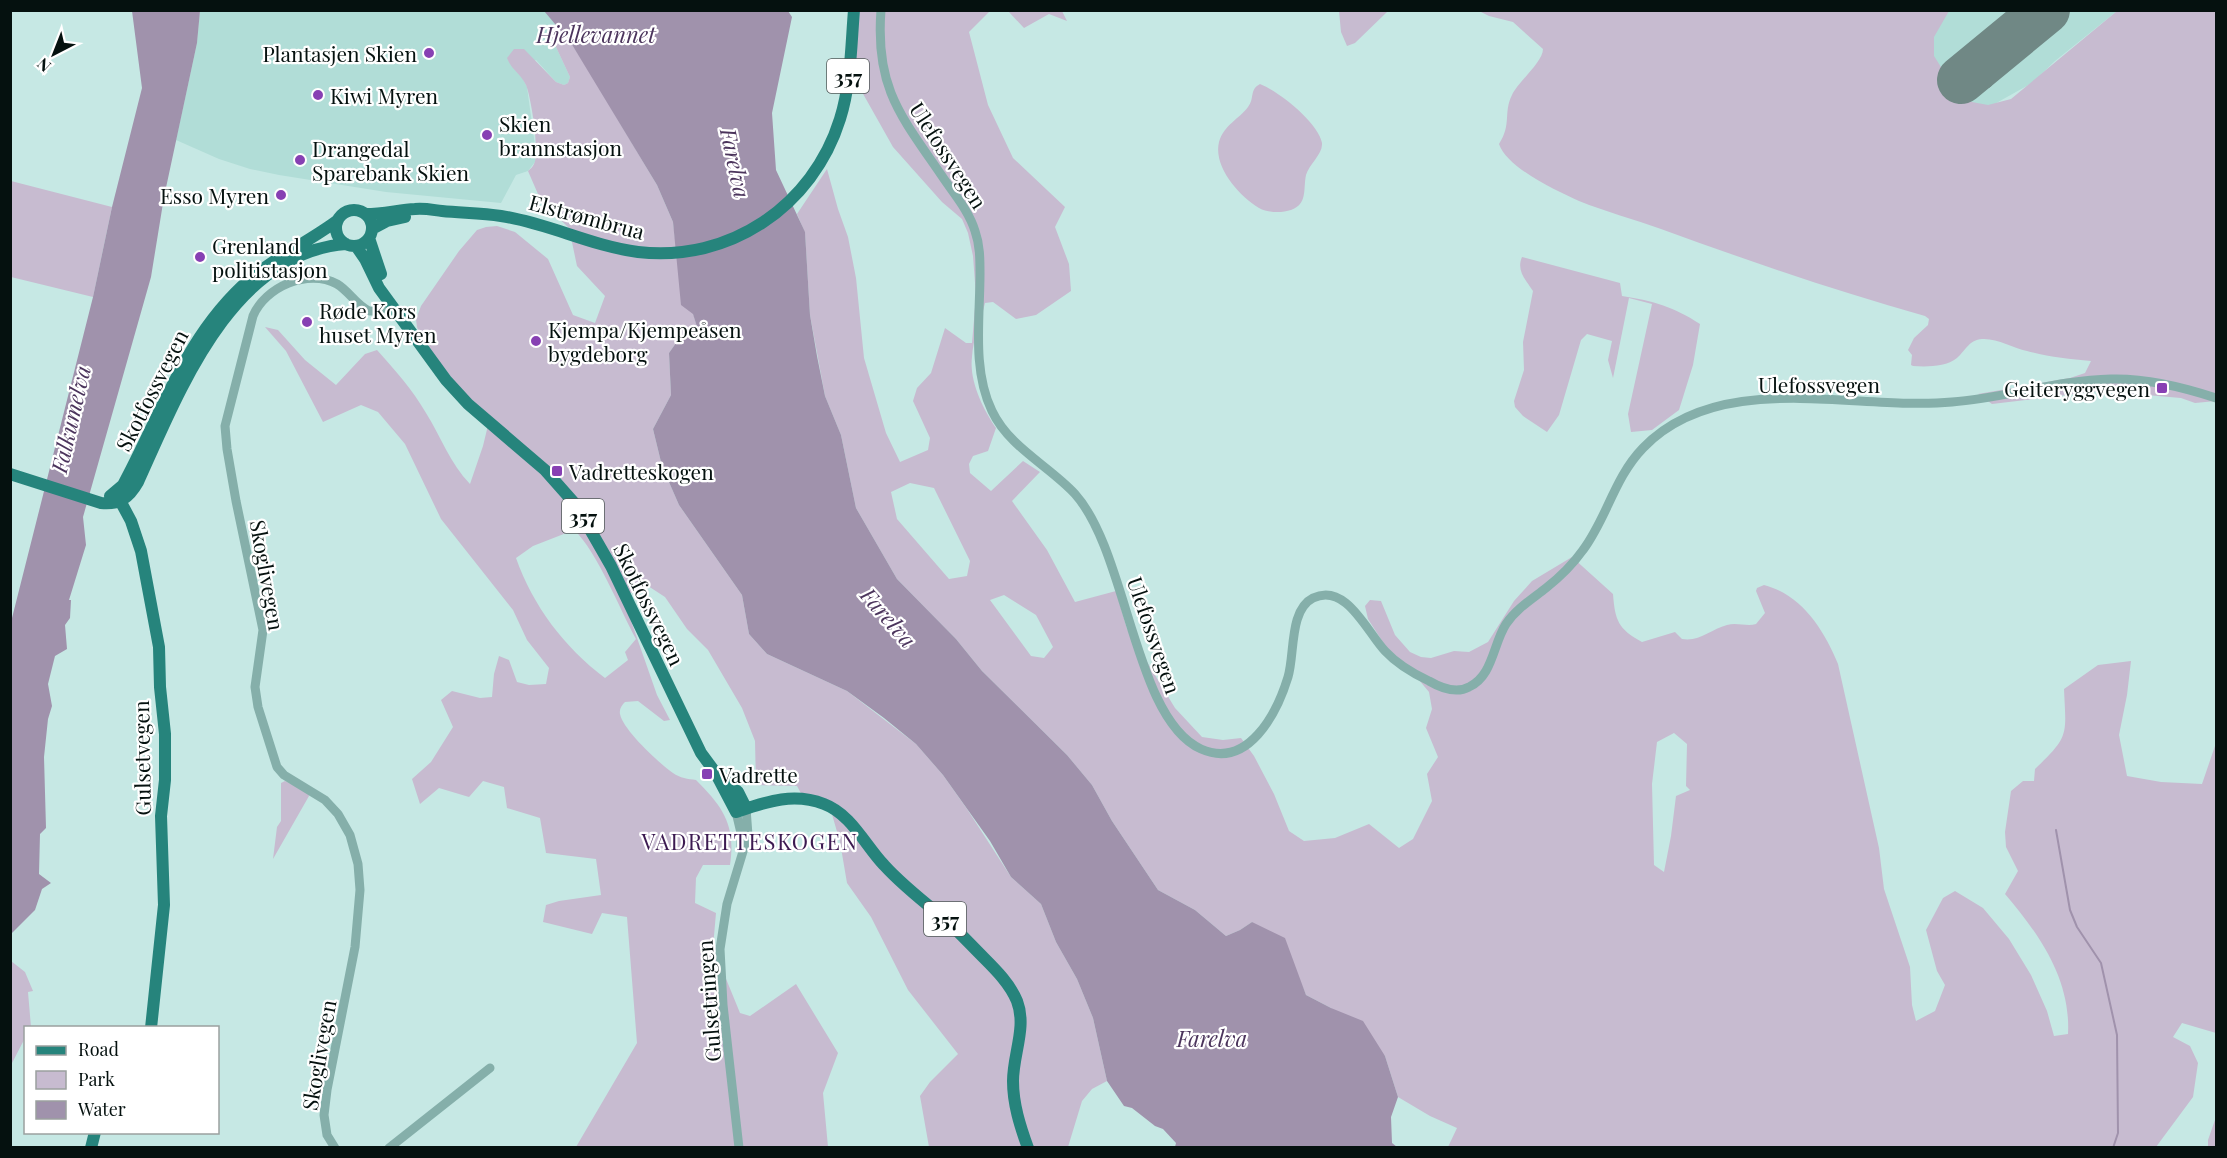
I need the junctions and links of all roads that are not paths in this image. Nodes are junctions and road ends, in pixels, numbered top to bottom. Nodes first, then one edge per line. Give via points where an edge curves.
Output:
1 (854, 10) edge
2 (881, 10) edge
3 (441, 211) junction
4 (366, 214) junction
5 (338, 220) junction
6 (371, 234) junction
7 (351, 245) junction
8 (392, 304) junction
9 (2217, 398) edge
10 (10, 474) edge
11 (118, 497) junction
12 (741, 810) junction
13 (151, 1026) edge
14 (490, 1068) dead end
15 (335, 1148) edge
16 (389, 1148) edge
17 (739, 1148) edge
18 (1028, 1148) edge

1 - 3 main road, Elstrømbrua / 357 via 847,84 833,140 801,190 754,229 687,252 652,253 590,241 514,218
2 - 9 street, Ulefossvegen via 880,53 893,100 964,208 976,234 980,256 980,360 991,410 1006,433 1063,482 1083,505 1116,579 1158,703 1186,739 1201,749 1238,751 1266,725 1290,671 1300,610 1320,596 1336,598 1350,607 1386,652 1406,669 1446,689 1470,687 1486,672 1510,618 1560,576 1583,550 1620,478 1636,456 1663,431 1700,413 1774,399 1953,402 2080,381 2117,379 2157,383
3 - 4 main road, Elstrømbrua / 357
3 - 6 main road, Elstrømbrua / 357 via 387,221
4 - 5 main road, 357 via 352,210
4 - 6 main road, 357 via 371,221
5 - 7 main road, 357 via 337,234
5 - 11 main road, Skotfossvegen / 357 via 264,267 215,315 186,356
6 - 7 main road, 357 via 363,243
6 - 8 main road, Skotfossvegen / 357
7 - 8 main road, Skotfossvegen / 357 via 365,259
7 - 11 main road, Skotfossvegen / 357 via 316,249 281,267 227,315 192,367 135,488
8 - 12 main road, Skotfossvegen / 357 via 456,392 546,470 576,506 612,566 701,753
8 - 15 street, Skoglivegen via 369,311 342,287 319,278 300,279 275,291 262,301 253,316 225,426 263,630 255,687 264,729 280,771 317,794 338,814 350,835 358,864 355,947 324,1115 327,1135
10 - 11 main road via 109,504
11 - 13 main road, Gulsetvegen via 139,544 156,631 165,734 161,816 164,905
12 - 17 street, Gulsetringen via 741,854 720,949
12 - 18 main road, 357 via 788,797 831,807 846,818 889,871 959,932 1005,982 1016,1000 1020,1018 1013,1090
14 - 16 street

